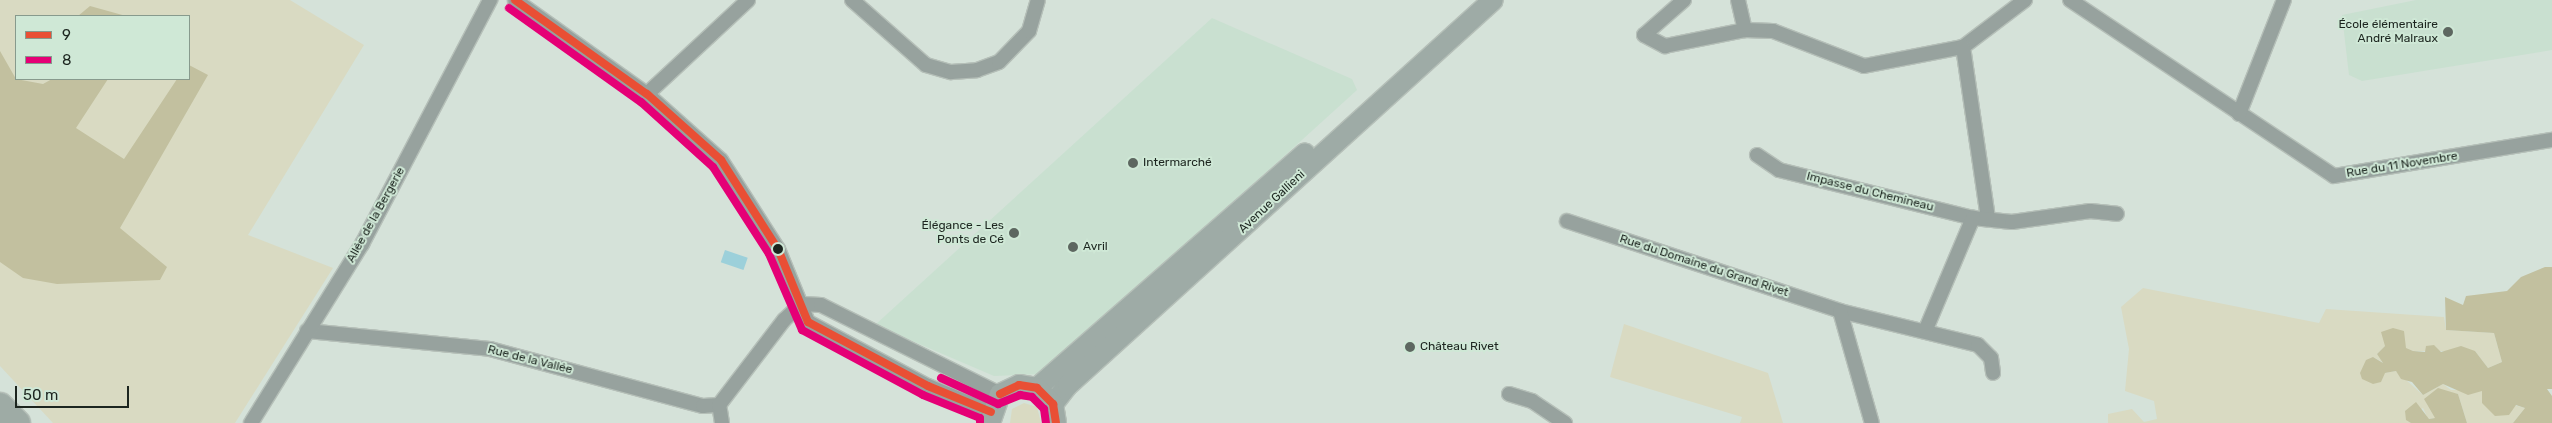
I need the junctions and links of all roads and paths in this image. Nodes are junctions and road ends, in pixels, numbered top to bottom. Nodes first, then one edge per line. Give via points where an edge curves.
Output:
1 (490, 0) edge
2 (515, 0) edge
3 (748, 0) edge
4 (852, 0) edge
5 (1038, 0) edge
6 (1476, 0) edge
7 (1492, 0) edge
8 (1684, 0) edge
9 (1738, 0) edge
10 (2025, 0) edge
11 (2070, 0) edge
12 (2284, 0) edge
13 (1745, 30) junction
14 (1963, 47) junction
15 (647, 94) junction
16 (2239, 114) junction
17 (2552, 140) edge
18 (1757, 155) dead end
19 (2117, 214) dead end
20 (1972, 218) junction
21 (1988, 219) junction
22 (1567, 221) dead end
23 (801, 304) junction
24 (1840, 311) junction
25 (1926, 329) junction
26 (307, 331) junction
27 (1993, 373) dead end
28 (1037, 388) junction
29 (1509, 394) dead end
30 (719, 405) junction
31 (0, 406) edge
32 (993, 410) edge
33 (1055, 413) edge
34 (16, 423) edge
35 (251, 423) edge
36 (722, 423) edge
37 (1565, 423) edge
38 (1872, 423) edge

1 - 26 street, Allée de la Bergerie via 370,229
2 - 15 street
3 - 15 street
4 - 5 street via 926,65 952,72 977,70 999,62 1029,31
6 - 28 main road, Avenue Gallieni
7 - 33 main road, Avenue Gallieni via 1068,385
8 - 13 street via 1644,35 1665,46
9 - 13 street
10 - 14 street
11 - 16 street, Rue du 11 Novembre
12 - 16 street
13 - 14 street via 1773,31 1864,66
14 - 21 street
15 - 23 street via 721,160 778,249
16 - 17 street, Rue du 11 Novembre via 2334,176
18 - 20 street, Impasse du Chemineau via 1780,170
19 - 21 street, Impasse du Chemineau via 2090,211 2012,222
20 - 21 street, Impasse du Chemineau
20 - 25 street
22 - 24 street, Rue du Domaine du Grand Rivet
23 - 30 street via 784,320
23 - 32 street via 821,306
23 - 32 street via 808,322 928,386
24 - 25 street, Rue du Domaine du Grand Rivet
24 - 38 street
25 - 27 street, Rue du Domaine du Grand Rivet via 1978,345 1991,358
26 - 30 street, Rue de la Vallée via 490,349 703,406
26 - 35 street, Allée de la Bergerie
28 - 32 main road via 1019,385
28 - 33 main road
29 - 37 street via 1532,401
30 - 36 street
31 - 34 highway

